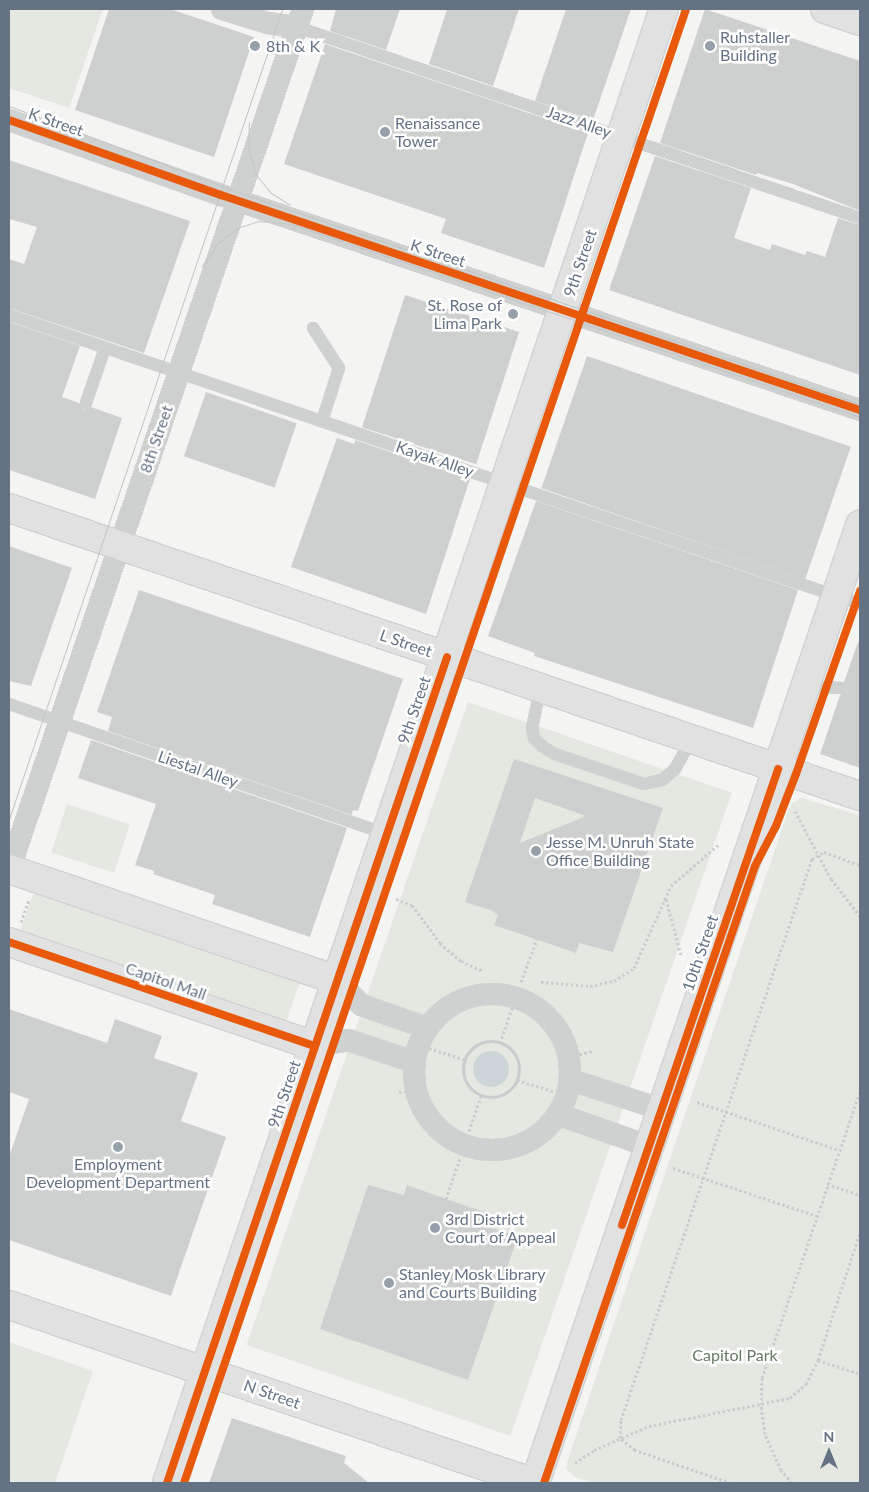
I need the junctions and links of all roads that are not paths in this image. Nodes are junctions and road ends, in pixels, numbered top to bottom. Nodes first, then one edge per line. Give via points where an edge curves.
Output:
1 (222, 9) edge
2 (664, 9) edge
3 (825, 9) edge
4 (300, 18) edge
5 (860, 21) edge
6 (9, 120) edge
7 (623, 137) junction
8 (238, 200) junction
9 (860, 218) edge
10 (564, 310) junction
11 (9, 315) edge
12 (313, 328) dead end
13 (105, 348) junction
14 (178, 372) junction
15 (86, 403) dead end
16 (860, 410) edge
17 (322, 421) junction
18 (505, 484) junction
19 (9, 508) edge
20 (860, 525) edge
21 (120, 546) junction
22 (848, 600) edge
23 (447, 657) junction
24 (805, 686) junction
25 (541, 688) junction
26 (842, 688) dead end
27 (9, 704) edge
28 (59, 722) junction
29 (691, 739) junction
30 (778, 769) junction
31 (860, 796) edge
32 (387, 834) junction
33 (9, 869) edge
34 (14, 935) edge
35 (337, 980) junction
36 (427, 1028) junction
37 (315, 1046) junction
38 (414, 1062) junction
39 (570, 1080) junction
40 (660, 1109) junction
41 (560, 1115) junction
42 (648, 1146) junction
43 (9, 1305) edge
44 (205, 1372) junction
45 (167, 1483) edge
46 (535, 1483) edge

1 - 4 street via 268,24
2 - 7 main road, 9th Street
3 - 5 main road
4 - 7 lane, Jazz Alley
4 - 8 street, 8th Street
6 - 8 street, K Street
7 - 9 lane, Jazz Alley
7 - 10 main road, 9th Street
8 - 10 street, K Street
8 - 14 street, 8th Street
10 - 16 street, K Street
10 - 18 main road, 9th Street
11 - 13 lane, Kayak Alley
12 - 17 lane via 339,368
13 - 14 lane, Kayak Alley
13 - 15 lane
14 - 17 lane, Kayak Alley
14 - 21 street, 8th Street
17 - 18 lane, Kayak Alley
18 - 22 lane, Kayak Alley
18 - 23 main road, 9th Street
19 - 21 main road, L Street
20 - 22 main road, 10th Street
21 - 23 main road, L Street
21 - 28 street, 8th Street
22 - 24 main road, 10th Street
23 - 25 main road, L Street
23 - 32 main road, 9th Street
24 - 26 lane
24 - 30 main road, 10th Street
25 - 29 main road, L Street
25 - 29 lane via 532,719 534,738 555,754 644,784 662,780 675,769
27 - 28 lane, Liestal Alley
28 - 32 lane, Liestal Alley
28 - 33 street, 8th Street
29 - 30 main road, L Street
30 - 31 main road, L Street
30 - 40 main road, 10th Street
32 - 35 main road, 9th Street
33 - 35 main road
34 - 37 main road, Capitol Mall
35 - 36 street via 361,1005
35 - 37 main road, 9th Street
36 - 38 street
36 - 39 street via 443,1011 464,999 504,995 541,1010 560,1031 570,1056
37 - 38 street, Capitol Mall via 348,1040
37 - 44 main road, 9th Street
38 - 41 street via 407,1091 443,1133 465,1145 480,1150 520,1145 544,1131
39 - 40 street
39 - 41 street
40 - 42 main road, 10th Street
41 - 42 street
42 - 46 main road, 10th Street
43 - 44 main road, N Street
44 - 45 main road, 9th Street
44 - 46 main road, N Street

